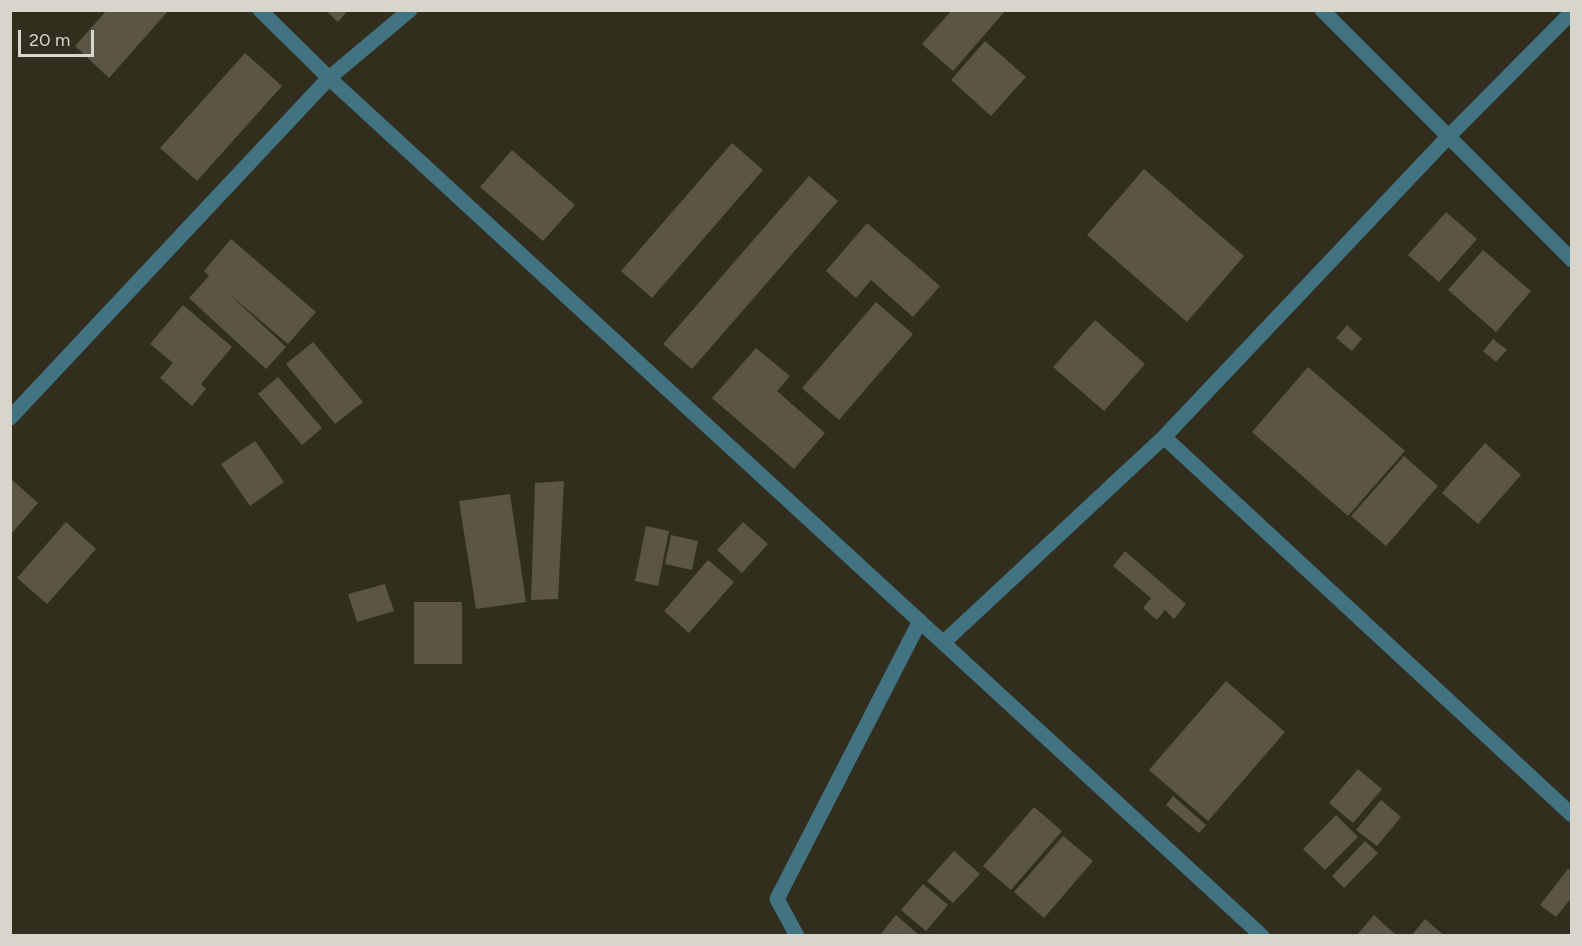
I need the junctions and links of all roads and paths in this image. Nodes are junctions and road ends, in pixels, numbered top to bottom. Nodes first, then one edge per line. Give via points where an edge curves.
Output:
1 (260, 10) edge
2 (411, 10) edge
3 (1322, 10) edge
4 (1572, 12) edge
5 (329, 78) junction
6 (1448, 137) junction
7 (1572, 261) edge
8 (10, 418) edge
9 (1164, 437) junction
10 (920, 621) junction
11 (944, 642) junction
12 (1572, 815) edge
13 (797, 936) edge
14 (1262, 936) edge

1 - 5 street
2 - 5 street
3 - 6 street
4 - 6 street
5 - 8 street
5 - 10 street
6 - 7 street
6 - 9 street
9 - 11 street
9 - 12 street
10 - 11 street
10 - 13 street via 777,900
11 - 14 street

